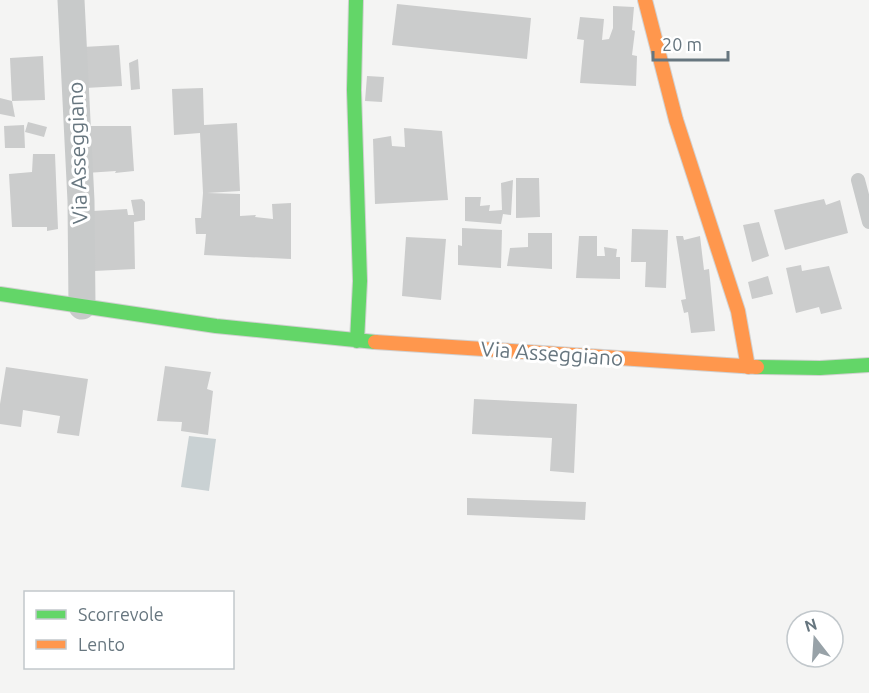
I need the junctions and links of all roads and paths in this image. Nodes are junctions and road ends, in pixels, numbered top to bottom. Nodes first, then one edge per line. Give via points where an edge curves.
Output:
1 (71, 0) edge
2 (356, 0) edge
3 (645, 0) edge
4 (858, 180) dead end
5 (869, 222) edge
6 (0, 294) edge
7 (82, 306) junction
8 (357, 341) junction
9 (869, 365) edge
10 (748, 367) junction

1 - 7 street, Via Asseggiano
2 - 8 street via 354,90 360,281
3 - 10 street via 676,120 738,311
4 - 5 lane
6 - 7 street, Via Asseggiano
7 - 8 street, Via Asseggiano
8 - 10 street, Via Asseggiano
9 - 10 street, Via Asseggiano

